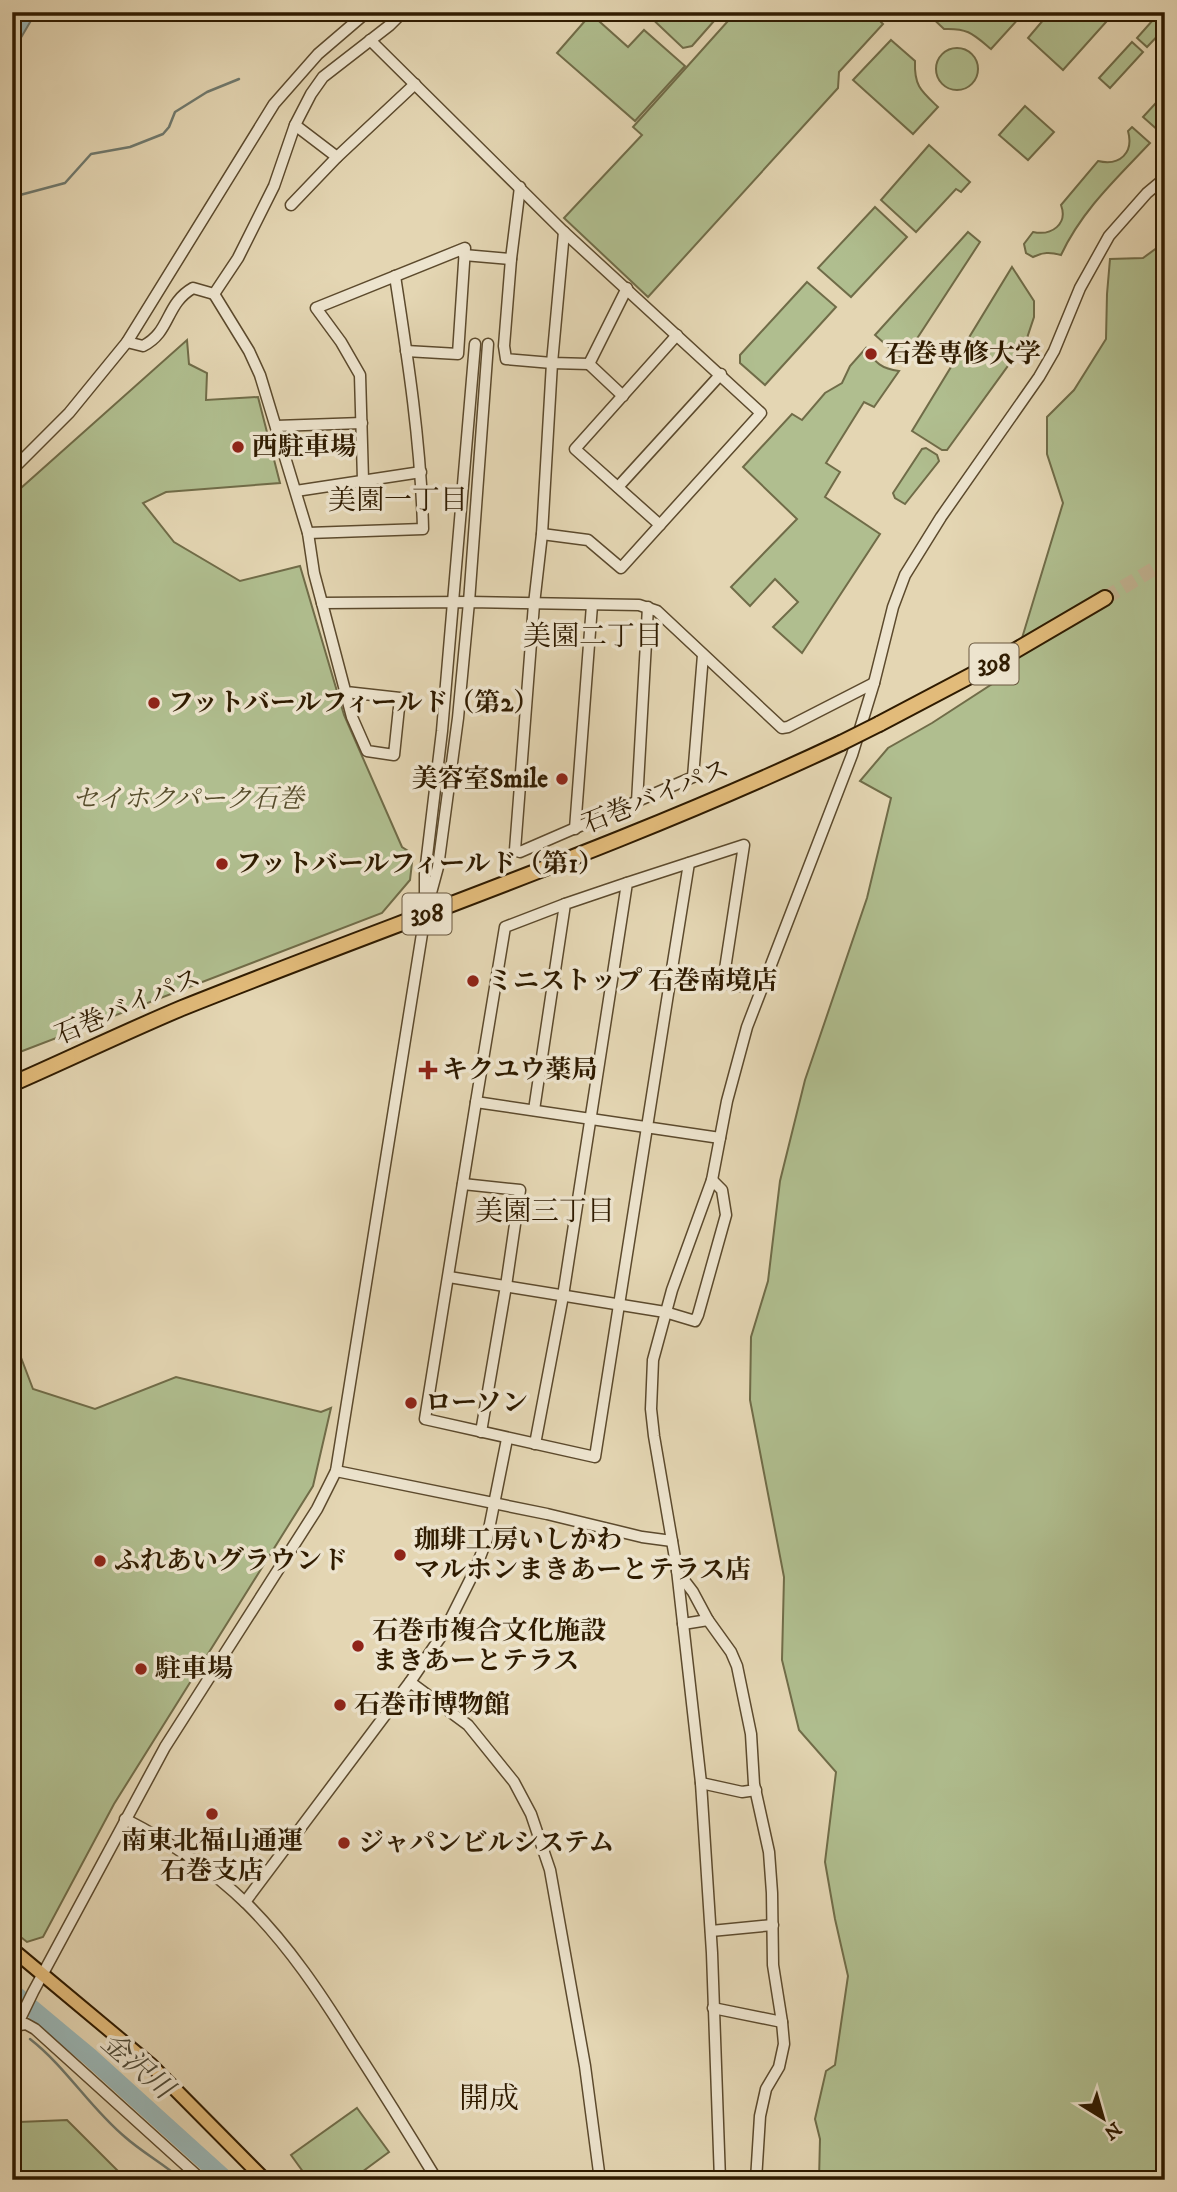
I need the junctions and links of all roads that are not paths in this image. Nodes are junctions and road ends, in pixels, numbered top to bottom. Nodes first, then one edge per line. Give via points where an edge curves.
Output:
1 (368, 12) edge
2 (403, 12) edge
3 (370, 40) junction
4 (415, 84) junction
5 (295, 125) junction
6 (337, 158) junction
7 (1165, 178) edge
8 (520, 187) junction
9 (291, 205) dead end
10 (564, 232) junction
11 (464, 255) junction
12 (511, 259) junction
13 (395, 276) junction
14 (627, 288) junction
15 (214, 293) junction
16 (677, 335) junction
17 (127, 342) junction
18 (458, 342) junction
19 (475, 344) junction
20 (488, 344) junction
21 (504, 346) junction
22 (407, 351) junction
23 (552, 363) junction
24 (589, 364) junction
25 (721, 374) junction
26 (623, 396) junction
27 (362, 423) junction
28 (276, 426) junction
29 (12, 470) edge
30 (421, 472) junction
31 (363, 480) junction
32 (618, 487) junction
33 (296, 491) junction
34 (660, 525) junction
35 (308, 533) junction
36 (542, 534) junction
37 (1105, 597) tunnel mouth
38 (453, 602) junction
39 (469, 602) junction
40 (322, 603) junction
41 (534, 604) junction
42 (592, 605) junction
43 (648, 607) junction
44 (703, 655) junction
45 (874, 683) junction
46 (346, 692) junction
47 (636, 802) junction
48 (575, 830) junction
49 (689, 863) junction
50 (627, 883) junction
51 (565, 904) junction
52 (425, 915) junction
53 (671, 975) junction
54 (723, 982) junction
55 (761, 989) junction
56 (12, 1084) edge
57 (476, 1102) junction
58 (534, 1110) junction
59 (590, 1119) junction
60 (647, 1128) junction
61 (720, 1138) junction
62 (712, 1180) junction
63 (463, 1184) junction
64 (449, 1277) junction
65 (506, 1286) junction
66 (563, 1296) junction
67 (619, 1305) junction
68 (665, 1312) junction
69 (481, 1432) junction
70 (507, 1439) junction
71 (535, 1444) junction
72 (336, 1471) junction
73 (495, 1504) junction
74 (672, 1541) junction
75 (677, 1570) junction
76 (708, 1620) junction
77 (683, 1624) junction
78 (410, 1682) junction
79 (701, 1783) junction
80 (755, 1790) junction
81 (125, 1819) junction
82 (245, 1902) junction
83 (773, 1925) junction
84 (711, 1930) junction
85 (12, 1949) edge
86 (43, 1973) junction
87 (713, 2008) junction
88 (782, 2022) junction
89 (15, 2025) edge
90 (202, 2180) edge
91 (265, 2180) edge
92 (437, 2180) edge
93 (600, 2180) edge
94 (720, 2180) edge
95 (757, 2180) edge

1 - 17 street via 318,54 274,104
2 - 3 street
3 - 4 street
3 - 5 street via 323,77
4 - 6 street
4 - 8 street
5 - 6 street
5 - 15 street via 274,186 238,258
6 - 9 street
7 - 45 street via 1109,236 1040,377 910,566 893,607
8 - 10 street
8 - 12 street
10 - 14 street
10 - 23 street
11 - 12 street
11 - 13 street via 465,248
11 - 18 street
12 - 21 street
13 - 22 street
13 - 27 street via 316,308 360,375
14 - 16 street
14 - 24 street
15 - 17 street via 193,288 179,298 153,341 143,346
15 - 28 street via 260,374
16 - 25 street
16 - 26 street
17 - 29 street via 69,413
18 - 19 street
18 - 22 street via 458,354
19 - 20 street
19 - 38 street
20 - 21 street
20 - 39 street
21 - 23 street via 506,359
22 - 30 street
23 - 24 street
23 - 36 street
24 - 26 street
25 - 32 street
25 - 34 street via 761,413
26 - 32 street via 575,449
27 - 28 street
27 - 31 street
28 - 33 street
30 - 31 street
30 - 35 street via 423,529
31 - 33 street
32 - 34 street
33 - 35 street
34 - 36 street via 621,568 588,540
35 - 40 street
36 - 41 street
37 - 52 highway, 石巻バイパス / 398, bridge via 989,666 841,743 668,820
38 - 39 street
38 - 40 street
38 - 52 street via 425,873
39 - 41 street
39 - 52 street via 438,867
40 - 46 street
41 - 42 street
41 - 48 street via 515,850
42 - 43 street
42 - 48 street
43 - 44 street
43 - 47 street
44 - 45 street via 782,728
44 - 47 street via 693,776
45 - 55 street via 852,755
46 - 46 street via 400,698 394,755 367,751
47 - 48 street
49 - 50 street
49 - 53 street
49 - 54 street via 744,845
50 - 51 street
50 - 59 street
51 - 57 street via 505,927
51 - 58 street
52 - 56 highway, 石巻バイパス / 398 via 182,1009
52 - 72 street
53 - 54 street
53 - 60 street
54 - 55 street
55 - 61 street via 736,1064
57 - 58 street
57 - 63 street
58 - 59 street
59 - 60 street
59 - 66 street
60 - 61 street
60 - 67 street
61 - 62 street
62 - 68 street
62 - 68 street via 722,1191 726,1215 698,1315 695,1321
63 - 64 street
63 - 65 street via 520,1190
64 - 65 street
64 - 69 street via 425,1419
65 - 66 street
65 - 69 street
66 - 67 street
66 - 71 street
67 - 68 street
67 - 71 street via 595,1457
68 - 74 street via 653,1360 651,1409
69 - 70 street
70 - 71 street
70 - 73 street
72 - 73 street
72 - 81 street
73 - 74 street
73 - 78 street via 487,1539 460,1602
74 - 75 street
75 - 76 street
75 - 77 street
76 - 77 street
76 - 80 street via 737,1666 751,1734
77 - 79 street
78 - 82 street
78 - 93 street via 468,1725 514,1782 531,1814 550,1870
79 - 80 street via 742,1792
79 - 84 street
80 - 83 street via 769,1852
81 - 82 street via 188,1857
81 - 86 street
82 - 92 street via 311,1979
83 - 84 street
83 - 88 street via 773,1965
84 - 87 street
85 - 86 main road
86 - 89 street
86 - 91 main road via 151,2065
87 - 88 street
87 - 94 street
88 - 95 street via 779,2067 766,2089 760,2116
89 - 90 street via 35,2029

